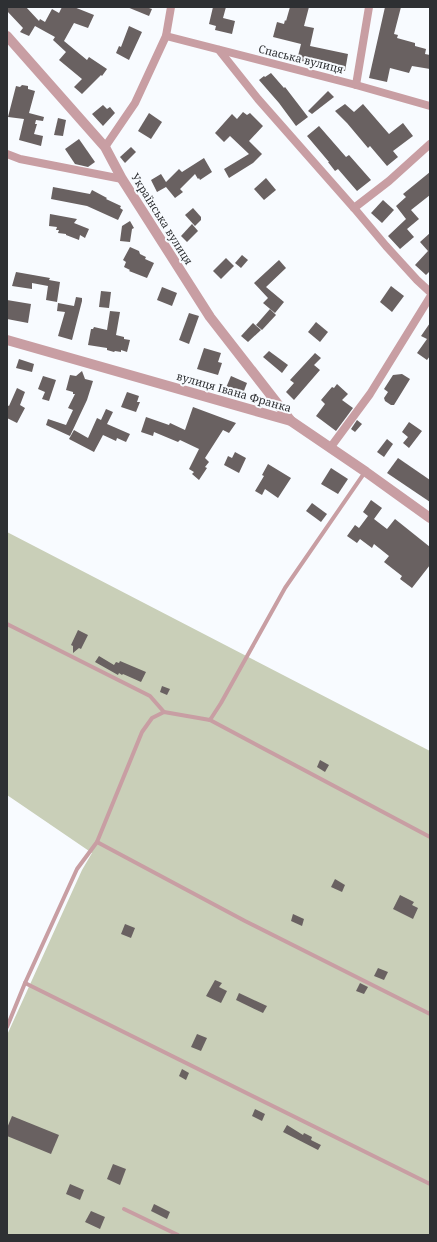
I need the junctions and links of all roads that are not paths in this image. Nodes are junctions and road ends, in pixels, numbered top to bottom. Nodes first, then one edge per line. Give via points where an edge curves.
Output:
1 (171, 7) edge
2 (369, 7) edge
3 (7, 36) edge
4 (166, 36) junction
5 (219, 50) junction
6 (356, 85) junction
7 (430, 106) edge
8 (430, 144) edge
9 (106, 147) junction
10 (7, 154) edge
11 (122, 179) junction
12 (354, 208) junction
13 (430, 292) edge
14 (430, 297) edge
15 (7, 340) edge
16 (291, 421) junction
17 (330, 448) junction
18 (366, 472) junction
19 (430, 518) edge
20 (7, 624) edge
21 (164, 712) junction
22 (210, 720) junction
23 (430, 837) edge
24 (97, 842) junction
25 (25, 983) junction
26 (430, 1014) edge
27 (7, 1027) edge
28 (430, 1184) edge
29 (124, 1209) dead end
30 (178, 1235) edge

1 - 4 street
2 - 6 street
3 - 9 street, Українська вулиця
4 - 5 street, Спаська вулиця
4 - 9 street via 135,103
5 - 6 street, Спаська вулиця
5 - 12 street via 258,99
6 - 7 street, Спаська вулиця
8 - 12 street
9 - 11 street, Українська вулиця
10 - 11 street via 20,159
11 - 16 street, Українська вулиця via 210,317
12 - 13 street via 403,266
14 - 17 street via 370,394
15 - 16 street, вулиця Івана Франка
16 - 17 street, вулиця Івана Франка
17 - 18 street, вулиця Івана Франка
18 - 19 street, вулиця Івана Франка
18 - 22 lane via 285,588
20 - 21 lane via 150,696
21 - 22 lane
21 - 24 lane via 152,718 142,732
22 - 23 lane
24 - 25 lane via 77,869
24 - 26 lane via 244,921
25 - 27 lane
25 - 28 lane
29 - 30 lane

